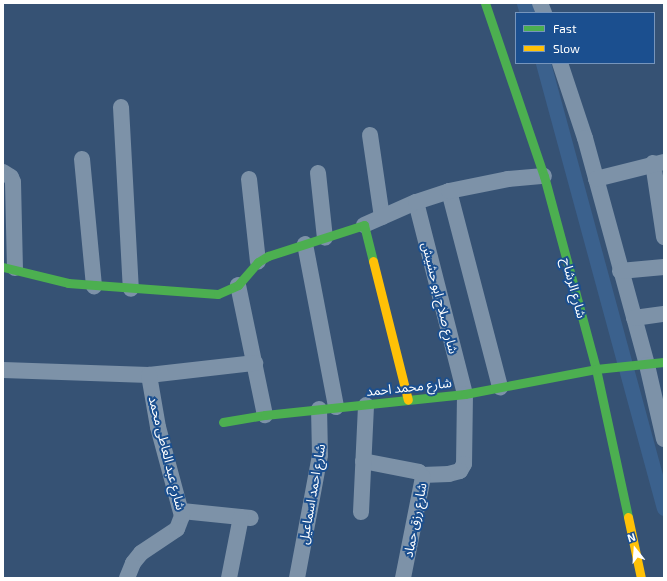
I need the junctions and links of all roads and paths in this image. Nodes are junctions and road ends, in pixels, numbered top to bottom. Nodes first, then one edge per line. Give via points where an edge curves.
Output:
1 (485, 3) edge
2 (560, 64) edge
3 (121, 107) dead end
4 (370, 135) dead end
5 (82, 159) dead end
6 (659, 163) edge
7 (3, 172) edge
8 (318, 173) dead end
9 (544, 176) junction
10 (596, 179) junction
11 (248, 180) dead end
12 (449, 191) junction
13 (416, 202) junction
14 (382, 217) junction
15 (364, 225) junction
16 (664, 237) edge
17 (325, 238) junction
18 (305, 244) junction
19 (258, 262) junction
20 (664, 266) edge
21 (9, 267) edge
22 (620, 271) junction
23 (238, 285) junction
24 (94, 286) junction
25 (131, 289) junction
26 (664, 314) edge
27 (634, 318) junction
28 (664, 362) edge
29 (255, 363) junction
30 (642, 365) junction
31 (596, 369) junction
32 (3, 370) edge
33 (149, 375) junction
34 (500, 387) junction
35 (465, 394) junction
36 (408, 400) junction
37 (366, 405) junction
38 (336, 407) junction
39 (319, 409) junction
40 (265, 415) junction
41 (223, 422) dead end
42 (664, 439) edge
43 (363, 461) junction
44 (422, 475) junction
45 (182, 511) junction
46 (361, 512) dead end
47 (127, 578) edge
48 (229, 578) edge
49 (297, 578) edge
50 (403, 578) edge
51 (641, 578) edge

1 - 9 street, شارع الرشاح
2 - 10 street
3 - 25 street
4 - 14 street
5 - 24 street
6 - 10 street
6 - 16 street
7 - 21 street via 14,182
8 - 17 street
9 - 12 street via 508,179
9 - 31 street, شارع الرشاح
10 - 22 street
11 - 19 street
12 - 13 street
12 - 34 street
13 - 14 street
13 - 35 street, شارع صلاح ابو حشيش
14 - 15 street
15 - 17 street
15 - 36 street
17 - 18 street
18 - 19 street via 268,256
18 - 38 street
19 - 23 street
20 - 22 street
21 - 24 street via 68,283
22 - 27 street
23 - 25 street via 218,294
23 - 29 street
24 - 25 street
26 - 27 street
27 - 30 street
28 - 30 street, شارع محمد احمد
29 - 33 street
29 - 40 street
30 - 31 street, شارع محمد احمد
30 - 42 street
31 - 34 street, شارع محمد احمد
31 - 51 street, شارع الرشاح
32 - 33 street
33 - 45 street, شارع عبد العاطى محمد via 158,427
34 - 35 street, شارع محمد احمد
35 - 36 street, شارع محمد احمد
35 - 44 street, شارع صلاح ابو حشيش via 464,464 460,470 449,474
36 - 37 street, شارع محمد احمد
37 - 38 street, شارع محمد احمد
37 - 43 street
38 - 39 street, شارع محمد احمد
39 - 40 street, شارع محمد احمد
39 - 49 street, شارع احمد اسماعيل via 320,455
40 - 41 street, شارع محمد احمد
43 - 44 street, شارع رزق حماد
43 - 46 street
44 - 50 street, شارع رزق حماد
45 - 47 street, شارع عبد العاطى محمد via 177,529 141,553 133,563
45 - 48 street via 246,517

